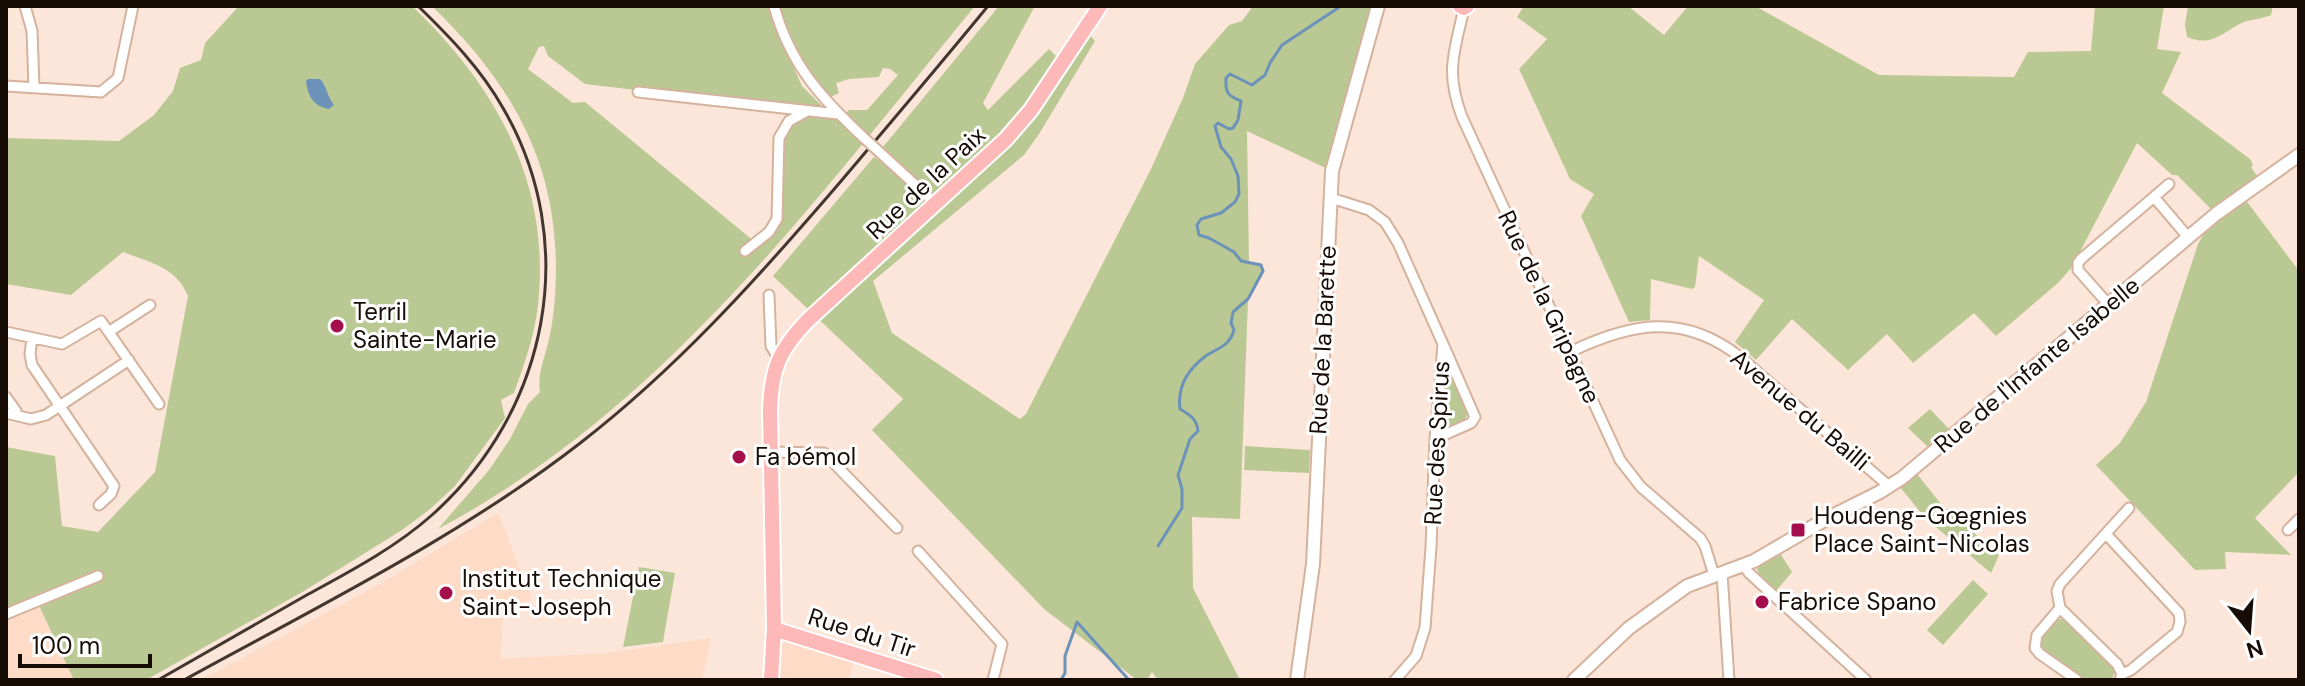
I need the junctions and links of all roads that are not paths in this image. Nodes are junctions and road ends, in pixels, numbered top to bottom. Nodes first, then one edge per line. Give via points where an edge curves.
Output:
1 (25, 6) edge
2 (133, 6) edge
3 (774, 6) edge
4 (1100, 6) edge
5 (1378, 6) edge
6 (1464, 7) edge
7 (6, 86) edge
8 (34, 87) junction
9 (638, 92) dead end
10 (810, 110) junction
11 (838, 114) junction
12 (2299, 155) edge
13 (2169, 184) dead end
14 (2154, 197) junction
15 (1331, 198) junction
16 (936, 204) junction
17 (2188, 237) junction
18 (745, 251) dead end
19 (769, 295) dead end
20 (150, 305) dead end
21 (2109, 305) junction
22 (110, 331) junction
23 (6, 332) edge
24 (32, 338) junction
25 (1443, 344) junction
26 (1570, 352) junction
27 (779, 359) junction
28 (129, 360) junction
29 (6, 397) edge
30 (159, 404) dead end
31 (61, 407) junction
32 (10, 414) edge
33 (1435, 439) junction
34 (771, 452) junction
35 (1890, 487) junction
36 (99, 505) dead end
37 (2129, 508) dead end
38 (2299, 519) edge
39 (897, 528) dead end
40 (2288, 530) dead end
41 (2106, 534) junction
42 (918, 551) dead end
43 (1744, 566) junction
44 (1718, 574) junction
45 (98, 576) dead end
46 (2060, 608) junction
47 (6, 614) edge
48 (774, 629) junction
49 (2121, 677) edge
50 (771, 680) edge
51 (936, 680) edge
52 (993, 680) edge
53 (1297, 680) edge
54 (1395, 680) edge
55 (1574, 680) edge
56 (1729, 680) edge
57 (1866, 680) edge
58 (2077, 680) edge

1 - 8 street via 34,45
2 - 8 street via 118,78 101,92
3 - 11 street via 805,76
4 - 16 main road, Rue de la Paix via 1031,110
5 - 15 street, Rue de la Barette via 1335,155
6 - 26 street, Rue de la Gripagne via 1452,60 1453,90
7 - 8 street
9 - 10 street
10 - 11 street
10 - 18 street via 789,121 779,138 779,213 769,232
11 - 16 street, bridge
12 - 17 street, Rue de l'Infante Isabelle
13 - 14 street
14 - 17 street
14 - 21 street via 2078,263 2078,270
15 - 25 street, Rue des Spirus via 1369,210 1385,222
15 - 53 street, Rue de la Barette via 1313,564
16 - 27 main road, Rue de la Paix via 807,321
17 - 21 street, Rue de l'Infante Isabelle
19 - 27 street via 771,346
20 - 22 street
21 - 35 street, Rue de l'Infante Isabelle
22 - 24 street via 101,321 62,344
22 - 28 street
23 - 24 street
24 - 31 street via 32,365
25 - 33 street, Rue des Spirus
25 - 33 street via 1475,417
26 - 35 street, Avenue du Bailli via 1625,330 1666,326 1695,332 1740,357
26 - 44 street, Rue de la Gripagne via 1620,460 1641,487 1700,538
27 - 34 main road, Rue de la Paix via 770,408
28 - 30 street
28 - 31 street
29 - 32 street via 16,411
31 - 32 street via 40,418
31 - 36 street via 114,486
33 - 54 street, Rue des Spirus via 1425,628 1416,656
34 - 39 street via 824,453
34 - 48 main road, Rue de la Paix
35 - 43 street, Rue de l'Infante Isabelle
37 - 41 street
38 - 40 street
41 - 46 street via 2060,584
41 - 49 street via 2179,613 2180,622 2177,632
42 - 52 street via 1002,644
43 - 44 street, Rue de l'Infante Isabelle
43 - 57 street
44 - 55 street, Rue de l'Infante Isabelle via 1654,608
44 - 56 street, Rue de la Gripagne
45 - 47 street
46 - 49 street via 2117,664
46 - 58 street via 2037,635 2035,648
48 - 50 main road, Rue de la Paix
48 - 51 main road, Rue du Tir

